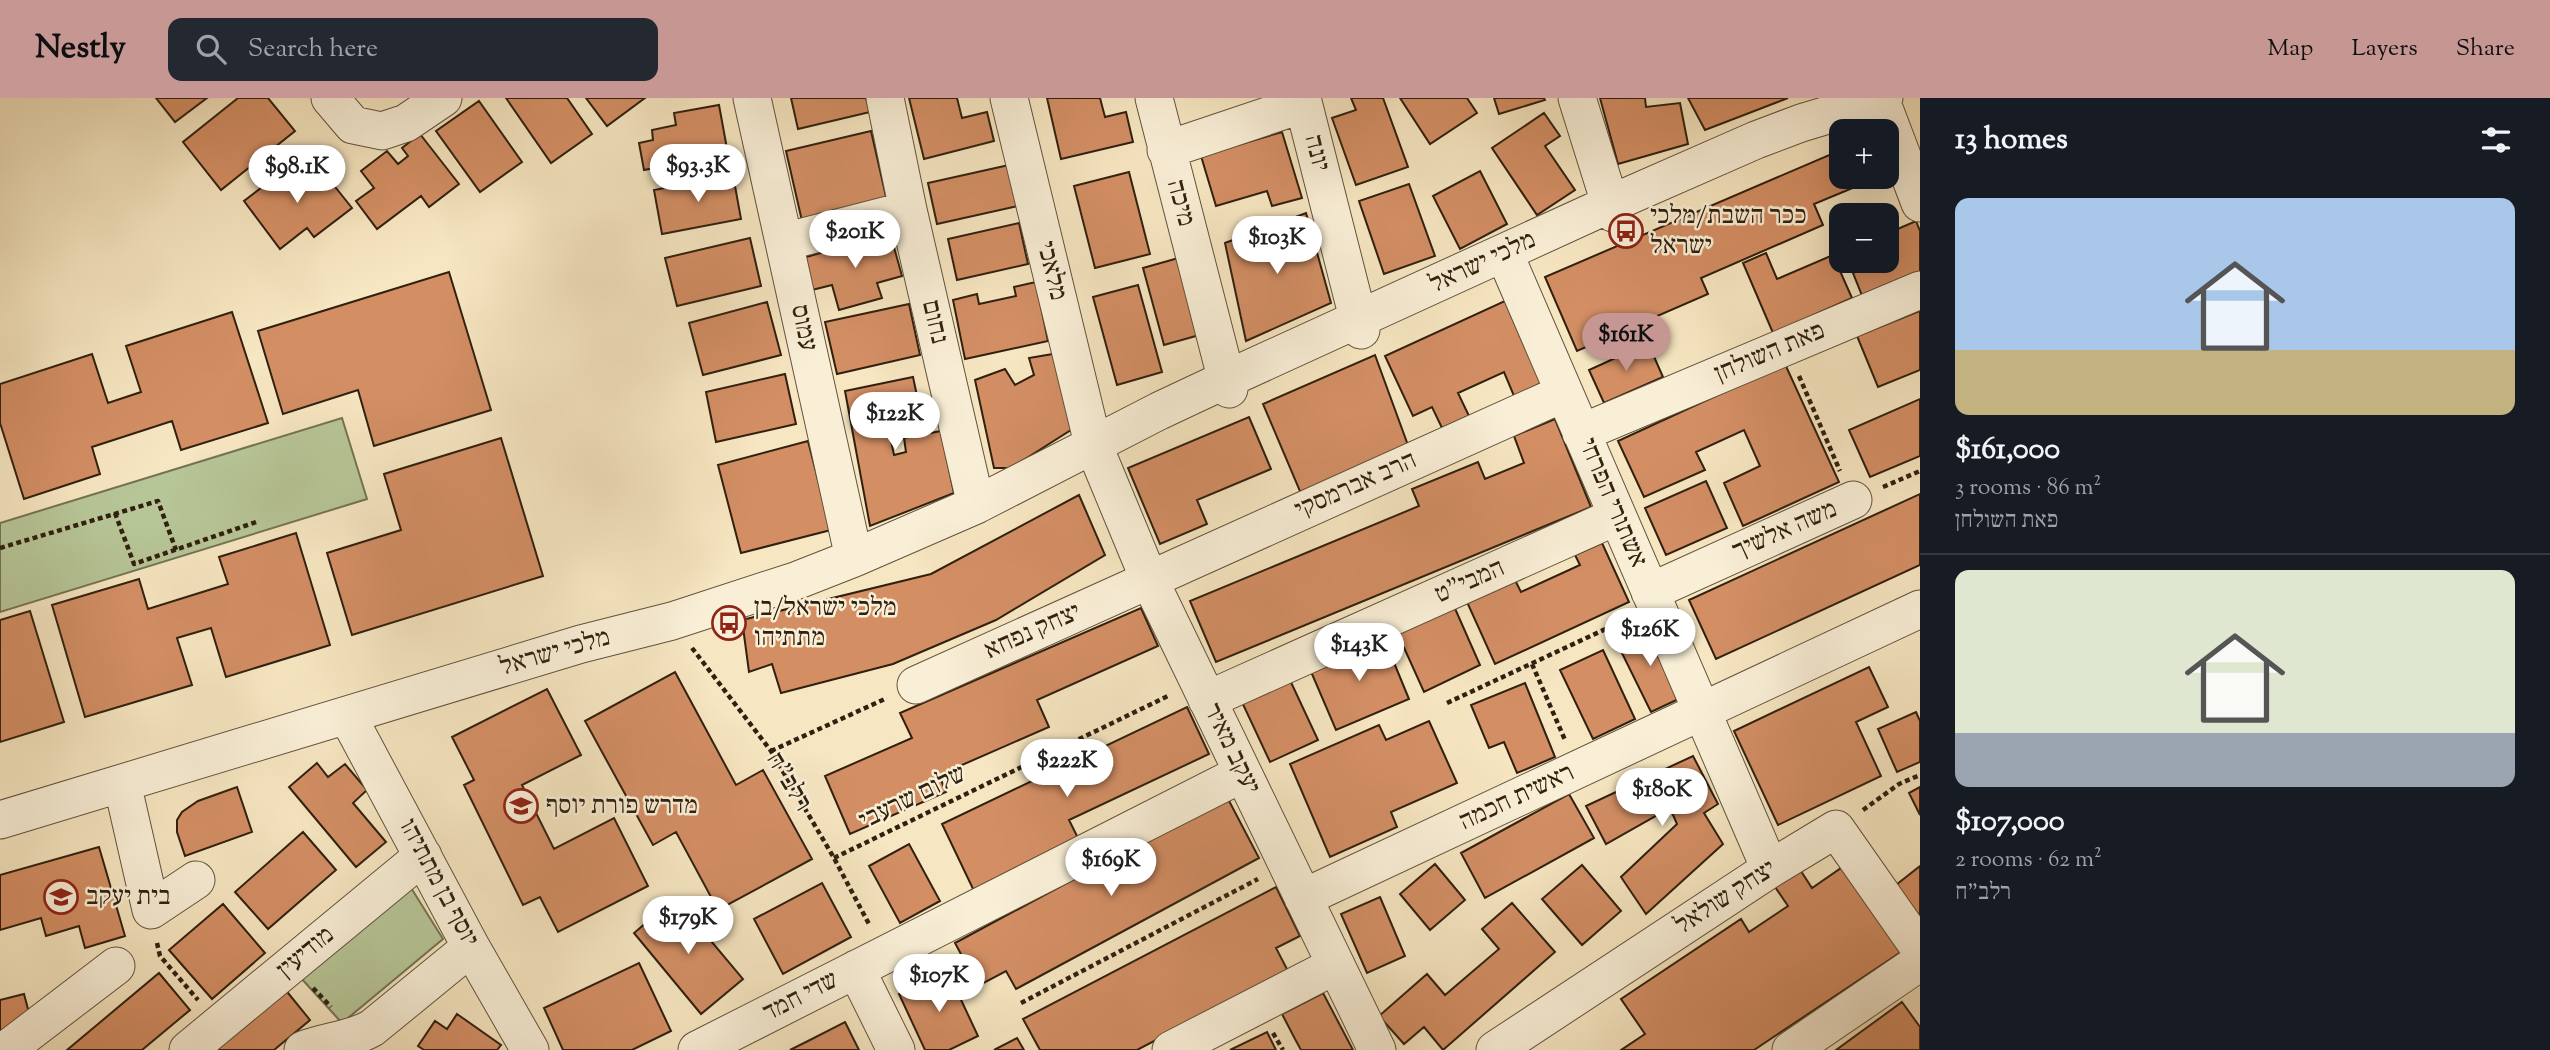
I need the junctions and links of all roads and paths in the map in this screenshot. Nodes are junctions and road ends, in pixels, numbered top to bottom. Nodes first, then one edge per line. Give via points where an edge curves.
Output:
1 (330, 98) edge
2 (443, 98) edge
3 (752, 98) edge
4 (885, 98) edge
5 (1009, 98) edge
6 (1154, 98) edge
7 (1577, 98) edge
8 (1881, 98) edge
9 (1303, 101) edge
10 (1166, 150) junction
11 (1920, 203) edge
12 (1611, 209) junction
13 (908, 211) junction
14 (784, 242) junction
15 (1506, 257) junction
16 (1920, 289) edge
17 (1360, 325) junction
18 (1786, 347) junction
19 (1228, 384) junction
20 (1564, 393) junction
21 (1581, 433) junction
22 (1093, 444) junction
23 (1920, 471) edge
24 (1853, 500) junction
25 (976, 505) junction
26 (115, 513) junction
27 (1617, 516) junction
28 (259, 522) dead end
29 (0, 548) edge
30 (176, 550) junction
31 (854, 558) junction
32 (1149, 579) junction
33 (1653, 599) junction
34 (1920, 609) edge
35 (672, 621) junction
36 (1532, 664) junction
37 (916, 685) joint
38 (1203, 691) junction
39 (1447, 703) dead end
40 (1702, 711) junction
41 (347, 715) junction
42 (771, 751) junction
43 (1577, 769) junction
44 (1243, 773) junction
45 (1920, 775) edge
46 (122, 783) junction
47 (0, 820) edge
48 (1836, 829) junction
49 (423, 856) junction
50 (834, 858) junction
51 (1287, 864) junction
52 (1770, 869) junction
53 (196, 880) dead end
54 (1303, 898) junction
55 (150, 911) junction
56 (471, 947) junction
57 (871, 962) junction
58 (292, 964) junction
59 (1336, 965) junction
60 (1918, 965) edge
61 (116, 967) dead end
62 (1021, 1003) dead end
63 (219, 1024) junction
64 (357, 1036) junction
65 (6, 1050) edge
66 (188, 1050) edge
67 (303, 1050) edge
68 (530, 1050) edge
69 (697, 1050) edge
70 (896, 1050) edge
71 (1171, 1050) edge
72 (1377, 1050) edge
73 (1495, 1050) edge
74 (1791, 1050) edge

1 - 2 street via 353,125 382,131 405,123
3 - 14 street, עמוס
4 - 13 street, נחום
5 - 22 street, מלאכי
6 - 10 street, מיכה
7 - 12 street
8 - 11 street
8 - 12 street, מלכי ישראל via 1756,140
9 - 10 street
9 - 17 street, יונה
10 - 19 street, מיכה
12 - 15 street, מלכי ישראל
13 - 14 street
13 - 25 street, נחום
14 - 31 street, עמוס
15 - 17 street, מלכי ישראל
15 - 20 street, אשתורי הפרחי
16 - 18 street, פאת השולחן
17 - 19 street, מלכי ישראל
18 - 21 street, פאת השולחן
18 - 24 path
19 - 22 street, מלכי ישראל
20 - 21 street, אשתורי הפרחי
20 - 32 street, הרב אברמסקי
21 - 27 street, אשתורי הפרחי
22 - 25 street, מלכי ישראל
22 - 32 street, יעקב מאיר
23 - 24 path, משה אלשיך
24 - 33 street, משה אלשיך
25 - 31 street, מלכי ישראל
26 - 29 path
26 - 30 path via 158,500
26 - 30 path via 134,564
27 - 33 street, אשתורי הפרחי
27 - 38 street, המבי"ט
28 - 30 path
31 - 35 street, מלכי ישראל
32 - 37 street, יצחק נפחא
32 - 38 street, יעקב מאיר
33 - 36 path
33 - 40 street, אשתורי הפרחי
34 - 40 street, ראשית חכמה
35 - 41 street, מלכי ישראל
35 - 42 path, רלב"ח
36 - 39 path
36 - 43 path
37 - 42 path
38 - 44 street, יעקב מאיר
38 - 50 path, שלום שרעבי
40 - 43 street, ראשית חכמה
40 - 52 street, אשתורי הפרחי
41 - 46 street, מלכי ישראל
41 - 49 street, יוסף בן מתתיהו
42 - 50 path, רלב"ח
43 - 54 street, ראשית חכמה
44 - 51 street, יעקב מאיר
44 - 57 street, שדי חמד
45 - 48 path via 1899,784
46 - 47 street, מלכי ישראל
46 - 55 street
48 - 52 street, יצחק שולאל
48 - 60 street
49 - 56 street, יוסף בן מתתיהו
49 - 58 street, מודיעין
50 - 57 path, רלב"ח
51 - 54 street, יעקב מאיר
51 - 62 path
52 - 73 street, יצחק שולאל
53 - 55 street
54 - 59 street, יעקב מאיר
55 - 63 path via 160,956
56 - 64 street
56 - 68 street, יוסף בן מתתיהו
57 - 69 street, שדי חמד
57 - 70 street
58 - 63 street, מודיעין
58 - 64 path
59 - 71 street
59 - 72 street, יעקב מאיר
60 - 74 street
61 - 65 street
63 - 66 street, מודיעין
64 - 67 street

